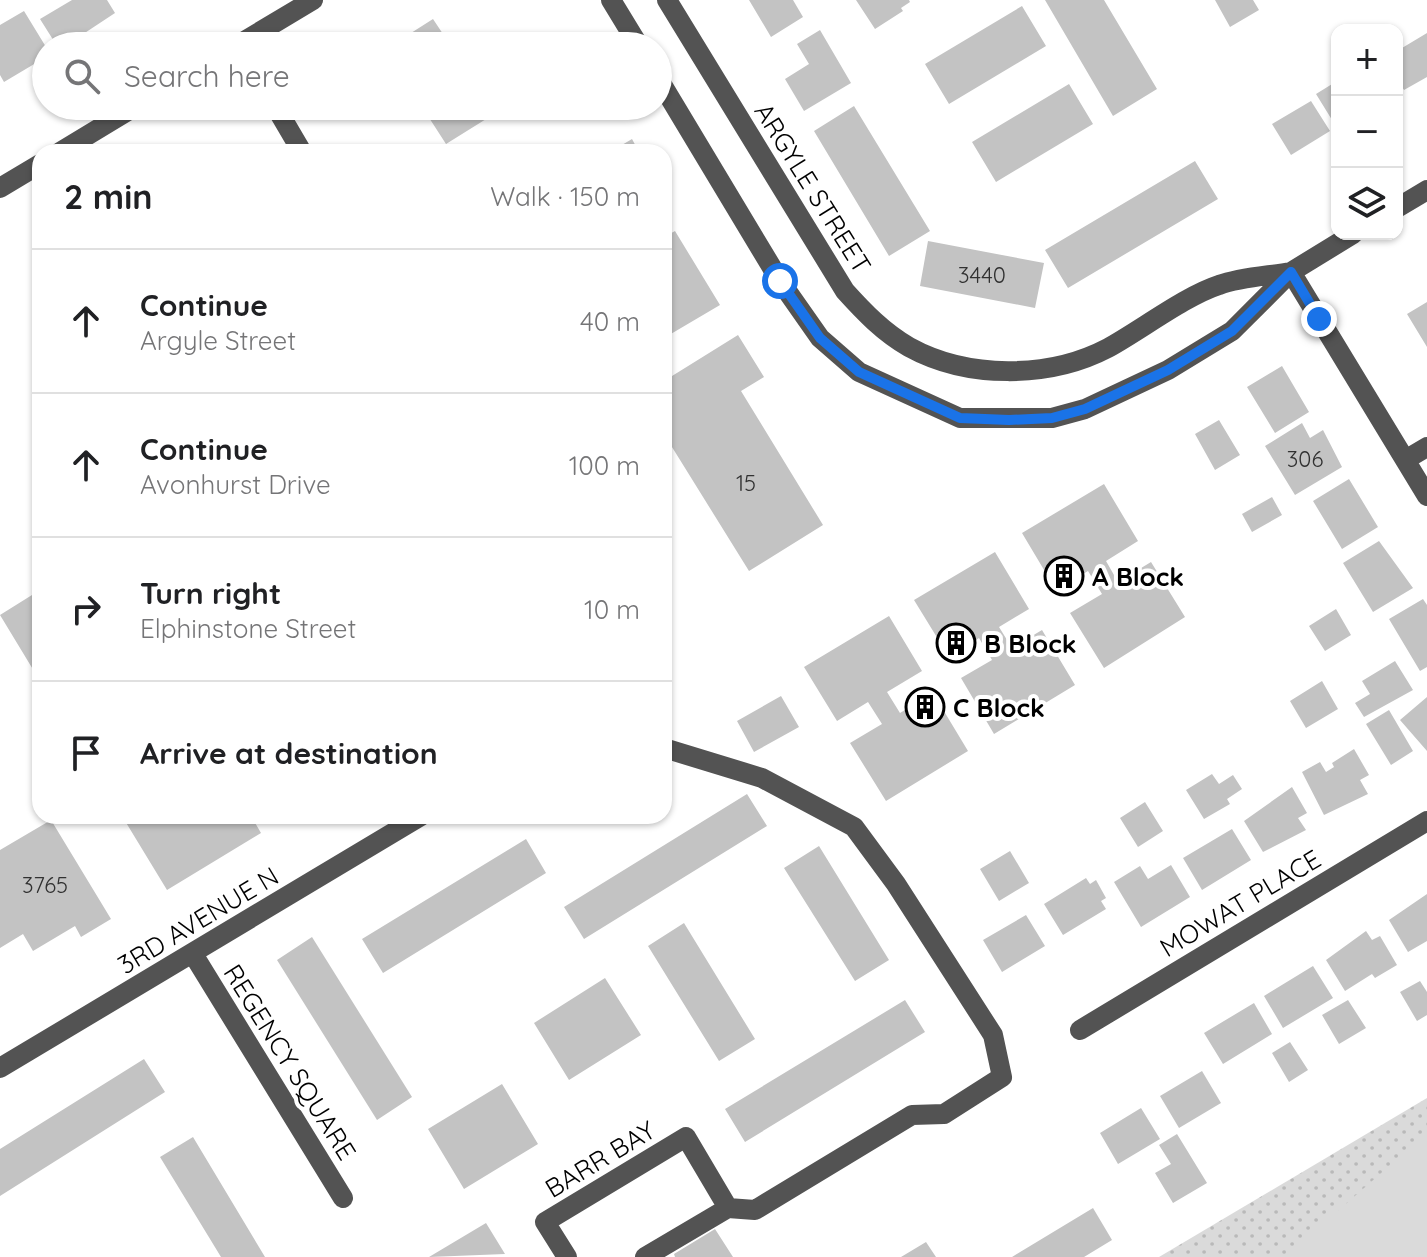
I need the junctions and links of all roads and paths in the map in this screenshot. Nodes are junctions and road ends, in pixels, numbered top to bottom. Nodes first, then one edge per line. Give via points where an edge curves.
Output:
1 (313, 0) edge
2 (611, 0) edge
3 (667, 0) edge
4 (261, 32) edge
5 (630, 32) edge
6 (672, 101) edge
7 (113, 120) edge
8 (283, 120) edge
9 (73, 144) edge
10 (297, 144) edge
11 (32, 169) edge
12 (0, 188) edge
13 (1427, 190) edge
14 (1403, 204) edge
15 (1343, 240) edge
16 (1291, 272) junction
17 (1427, 447) edge
18 (1405, 460) junction
19 (1427, 496) edge
20 (672, 750) edge
21 (1427, 821) edge
22 (408, 824) edge
23 (193, 954) junction
24 (1080, 1030) dead end
25 (0, 1068) edge
26 (343, 1198) dead end
27 (728, 1208) junction
28 (567, 1257) edge
29 (645, 1257) edge

1 - 4 street
2 - 5 street
3 - 16 street, ARGYLE STREET via 845,291 874,323 910,347 954,364 1008,372 1055,367 1105,350 1218,285
6 - 16 street via 820,338 859,372 960,418 1052,418 1085,409 1168,370 1232,331
7 - 9 street
8 - 10 street
11 - 12 street
13 - 14 street
15 - 16 street
16 - 18 street
17 - 18 street
18 - 19 street
20 - 27 street via 762,778 854,827 993,1035 1002,1077 944,1114 912,1115 755,1210
21 - 24 street, MOWAT PLACE
22 - 23 street, 3RD AVENUE N
23 - 25 street, 3RD AVENUE N
23 - 26 street, REGENCY SQUARE
27 - 28 street, BARR BAY via 686,1137 545,1222
27 - 29 street

